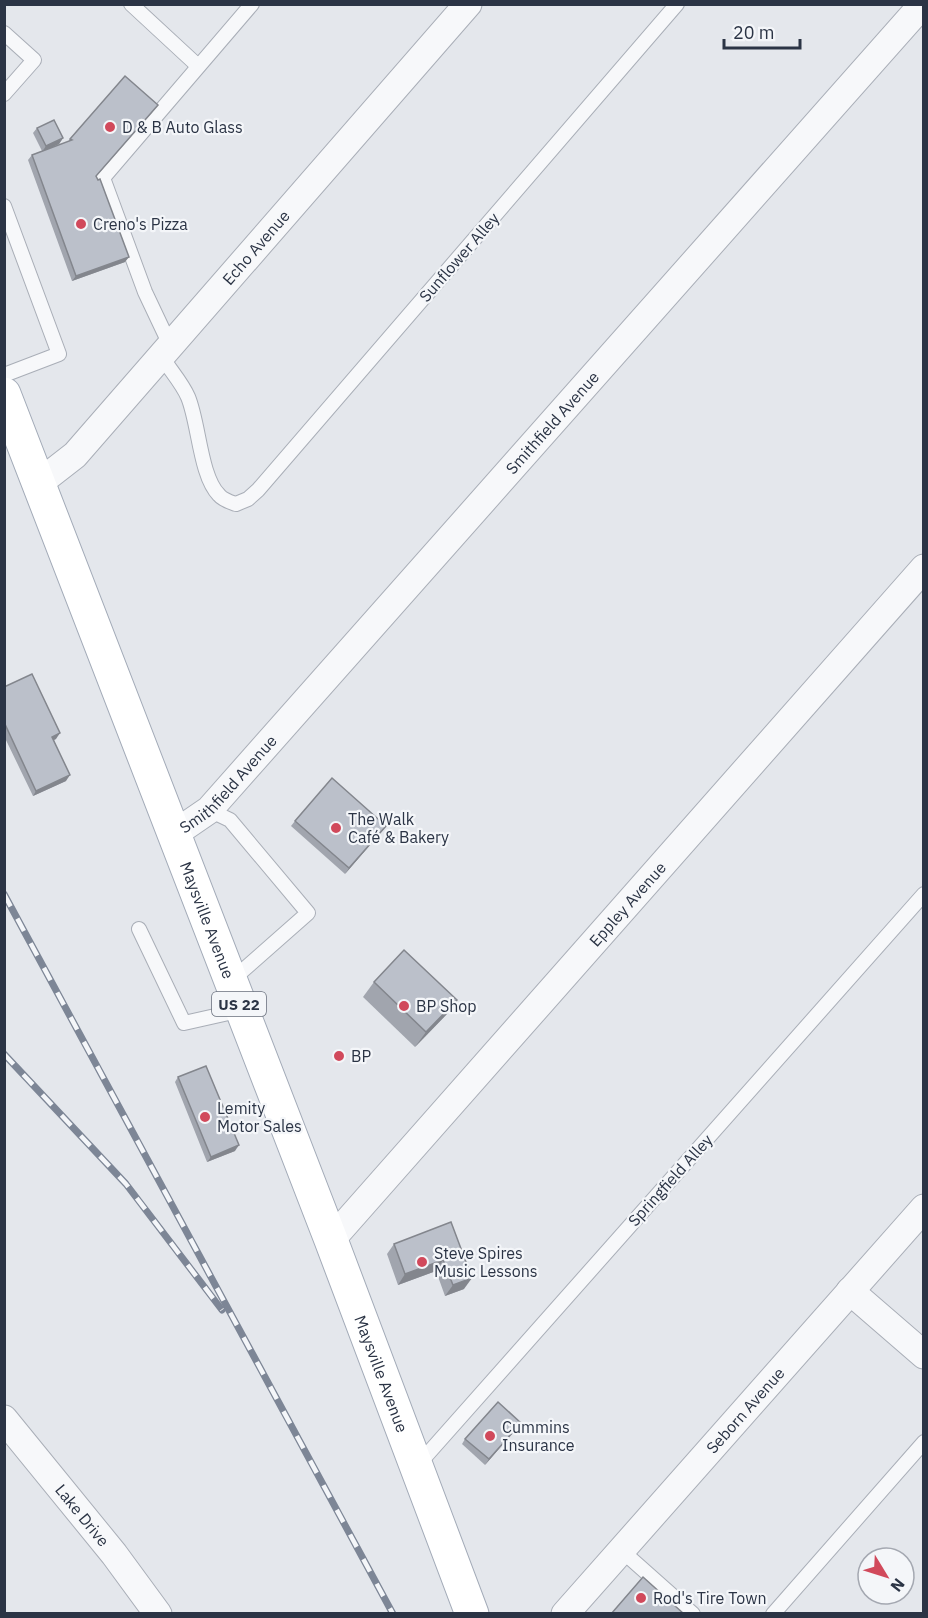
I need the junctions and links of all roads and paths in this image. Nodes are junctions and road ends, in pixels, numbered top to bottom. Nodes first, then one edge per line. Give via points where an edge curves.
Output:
1 (131, 4) edge
2 (252, 4) edge
3 (468, 4) edge
4 (677, 4) edge
5 (923, 4) edge
6 (4, 33) edge
7 (198, 66) junction
8 (4, 94) edge
9 (4, 206) edge
10 (166, 352) junction
11 (4, 375) edge
12 (4, 394) edge
13 (39, 483) junction
14 (924, 568) edge
15 (209, 810) junction
16 (174, 834) junction
17 (924, 894) edge
18 (139, 929) dead end
19 (236, 996) junction
20 (924, 1208) edge
21 (331, 1240) junction
22 (850, 1291) junction
23 (924, 1355) edge
24 (4, 1419) edge
25 (924, 1442) edge
26 (417, 1466) junction
27 (621, 1550) junction
28 (158, 1614) edge
29 (472, 1614) edge
30 (565, 1614) edge
31 (693, 1614) edge
32 (773, 1614) edge

1 - 7 lane
2 - 7 lane
3 - 10 street, Echo Avenue
4 - 10 lane, Sunflower Alley via 248,499 236,504 220,496 212,485 194,413
5 - 15 street, Smithfield Avenue
6 - 8 lane via 34,60
7 - 10 lane via 103,178
9 - 11 lane via 59,354
10 - 13 street, Echo Avenue via 75,455
12 - 13 main road, Maysville Avenue / US 22
13 - 16 main road, Maysville Avenue / US 22
14 - 21 street, Eppley Avenue
15 - 16 street, Smithfield Avenue
15 - 19 lane via 230,820 308,913
16 - 19 main road, Maysville Avenue / US 22
17 - 26 lane, Springfield Alley
18 - 19 lane via 184,1023
19 - 21 main road, Maysville Avenue / US 22
20 - 22 street, Seborn Avenue
21 - 26 main road, Maysville Avenue / US 22
22 - 23 street
22 - 27 street, Seborn Avenue
24 - 28 street, Lake Drive
25 - 32 lane
26 - 29 main road, Maysville Avenue / US 22
27 - 30 street, Seborn Avenue
27 - 31 lane

